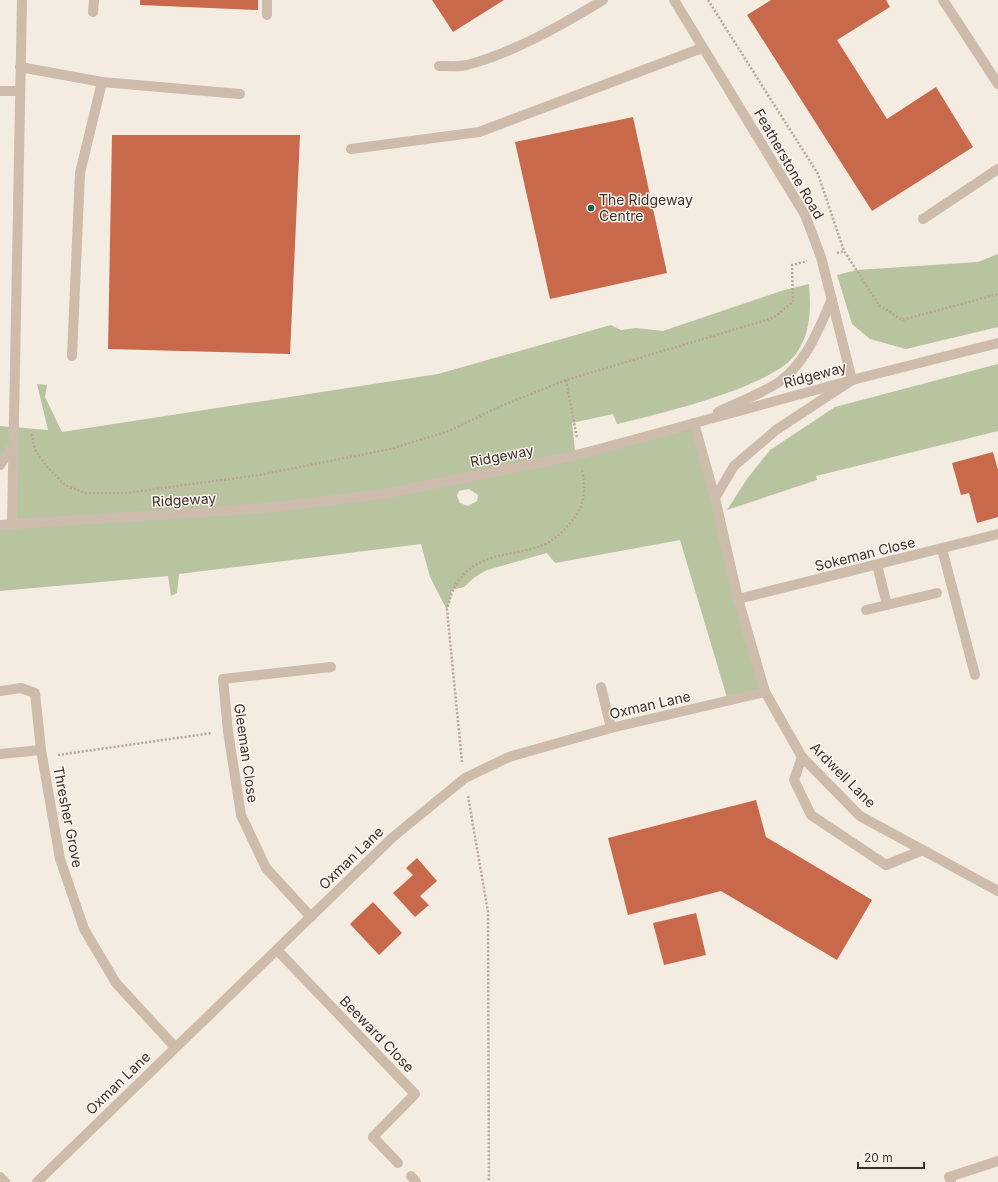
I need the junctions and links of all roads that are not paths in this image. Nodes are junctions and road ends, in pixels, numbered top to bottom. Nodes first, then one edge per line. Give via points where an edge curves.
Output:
1 (22, 0) edge
2 (94, 0) edge
3 (267, 0) edge
4 (603, 0) edge
5 (674, 0) edge
6 (943, 0) edge
7 (93, 12) dead end
8 (267, 15) dead end
9 (702, 48) junction
10 (439, 66) dead end
11 (20, 67) junction
12 (102, 82) junction
13 (998, 84) edge
14 (0, 91) edge
15 (20, 91) junction
16 (240, 94) dead end
17 (351, 149) dead end
18 (998, 170) edge
19 (923, 219) dead end
20 (832, 299) junction
21 (998, 343) edge
22 (72, 356) dead end
23 (852, 380) junction
24 (694, 423) junction
25 (12, 447) junction
26 (0, 465) edge
27 (715, 498) junction
28 (12, 524) junction
29 (0, 525) edge
30 (998, 534) edge
31 (942, 549) junction
32 (877, 565) junction
33 (937, 593) dead end
34 (738, 599) junction
35 (887, 605) junction
36 (866, 610) dead end
37 (331, 667) dead end
38 (975, 676) dead end
39 (601, 687) dead end
40 (0, 691) edge
41 (765, 692) junction
42 (611, 728) junction
43 (0, 754) edge
44 (42, 754) junction
45 (802, 757) junction
46 (923, 850) junction
47 (998, 891) edge
48 (311, 917) junction
49 (277, 950) junction
50 (175, 1047) junction
51 (998, 1161) edge
52 (398, 1163) dead end
53 (0, 1177) edge
54 (4, 1182) edge
55 (37, 1182) edge
56 (951, 1182) edge

1 - 11 street
2 - 7 street
3 - 8 street
4 - 10 street via 570,20 517,46 466,65
5 - 9 street, Featherstone Road
6 - 13 street
9 - 17 street via 479,132
9 - 20 street, Featherstone Road via 805,215 821,257
11 - 12 street
11 - 15 street
12 - 16 street
12 - 22 street via 80,173
14 - 15 street
15 - 25 street via 15,427
18 - 19 street
20 - 23 street, Featherstone Road
20 - 24 street via 813,343 779,382
21 - 23 street, Ridgeway
23 - 24 street, Ridgeway
23 - 27 street via 770,435 734,466
24 - 27 street, Ardwell Lane
24 - 28 street, Ridgeway, bridge via 563,458 383,494 267,508
25 - 26 street
25 - 28 street
27 - 34 street, Ardwell Lane
28 - 29 street, Ridgeway
30 - 31 street, Sokeman Close
31 - 32 street, Sokeman Close
31 - 38 street
32 - 34 street, Sokeman Close
32 - 35 street
33 - 35 street
34 - 41 street, Ardwell Lane
35 - 36 street
37 - 48 street, Gleeman Close via 223,679 241,815 266,868
39 - 42 street
40 - 44 street, Thresher Grove via 21,688 35,693
41 - 42 street, Oxman Lane
41 - 45 street, Ardwell Lane
42 - 48 street, Oxman Lane via 509,757 465,778 393,837
43 - 44 street, Thresher Grove
44 - 50 street, Thresher Grove via 60,859 84,929 116,982
45 - 46 street, Ardwell Lane via 860,816
45 - 46 street via 794,780 811,815 886,865
46 - 47 street, Ardwell Lane
48 - 49 street, Oxman Lane
49 - 50 street, Oxman Lane
49 - 52 street, Beeward Close via 416,1094 373,1137
50 - 55 street, Oxman Lane
51 - 56 street via 949,1177
53 - 54 street

